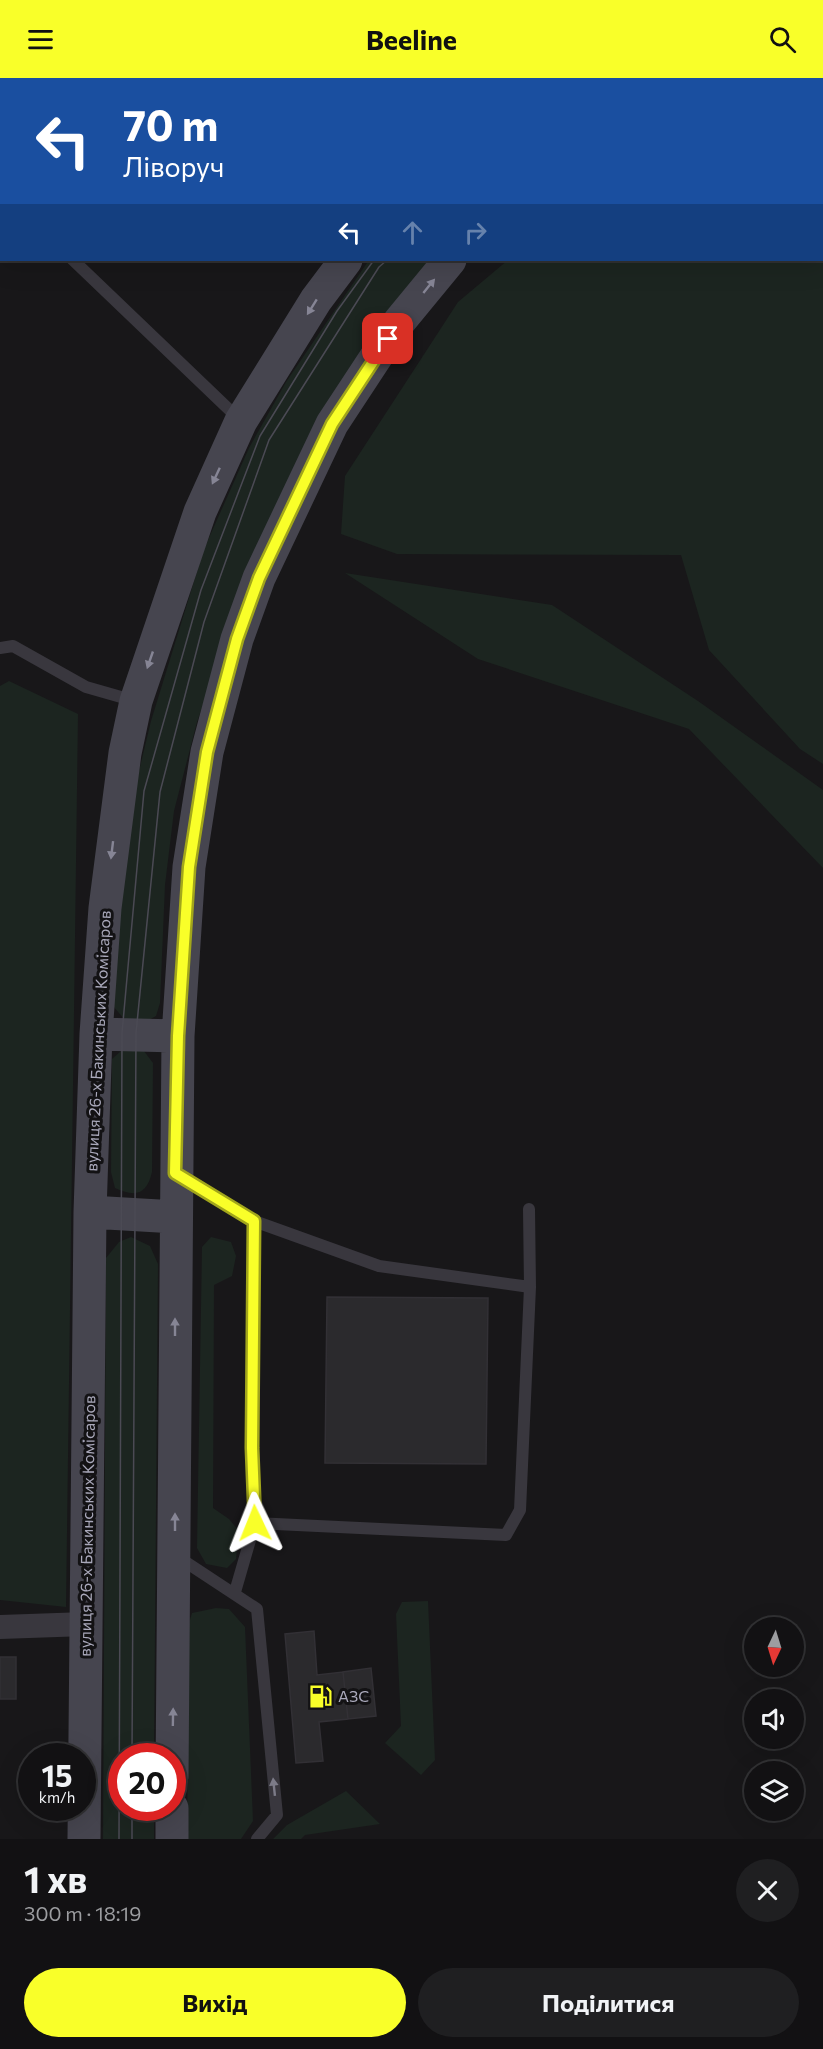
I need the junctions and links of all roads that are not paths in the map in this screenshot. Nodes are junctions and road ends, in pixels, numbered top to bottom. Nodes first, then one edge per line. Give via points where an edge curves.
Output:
1 (74, 261) edge
2 (345, 261) edge
3 (449, 261) edge
4 (242, 421) junction
5 (0, 648) edge
6 (136, 701) junction
7 (96, 1034) junction
8 (178, 1036) junction
9 (175, 1173) junction
10 (529, 1209) dead end
11 (90, 1212) junction
12 (176, 1217) junction
13 (254, 1221) junction
14 (530, 1287) junction
15 (255, 1523) junction
16 (175, 1555) junction
17 (235, 1593) junction
18 (86, 1624) junction
19 (0, 1627) edge
20 (172, 1743) edge
21 (172, 1821) edge
22 (84, 1839) edge
23 (172, 1839) edge
24 (258, 1839) edge

1 - 4 lane
2 -> 4 street, вулиця 26-х Бакинських Комісаров via 316,300
8 -> 3 street via 189,867 207,752 237,639 259,578 332,424 399,322
4 -> 6 street, вулиця 26-х Бакинських Комісаров via 200,512
5 - 6 lane via 13,646 86,687
6 -> 7 street, вулиця 26-х Бакинських Комісаров via 125,753 105,908
7 - 8 street
7 - 11 street, вулиця 26-х Бакинських Комісаров
8 - 9 street
9 - 12 street
9 - 13 lane
10 - 14 lane
11 - 12 street
11 - 18 street, вулиця 26-х Бакинських Комісаров
16 -> 12 street
13 - 14 lane via 379,1266
13 - 15 lane
14 - 15 lane via 520,1510 506,1535
15 - 17 lane
16 - 17 lane
20 -> 16 street
24 -> 17 lane via 277,1815 256,1609
18 - 19 street
18 - 22 street, вулиця 26-х Бакинських Комісаров
21 - 23 street

